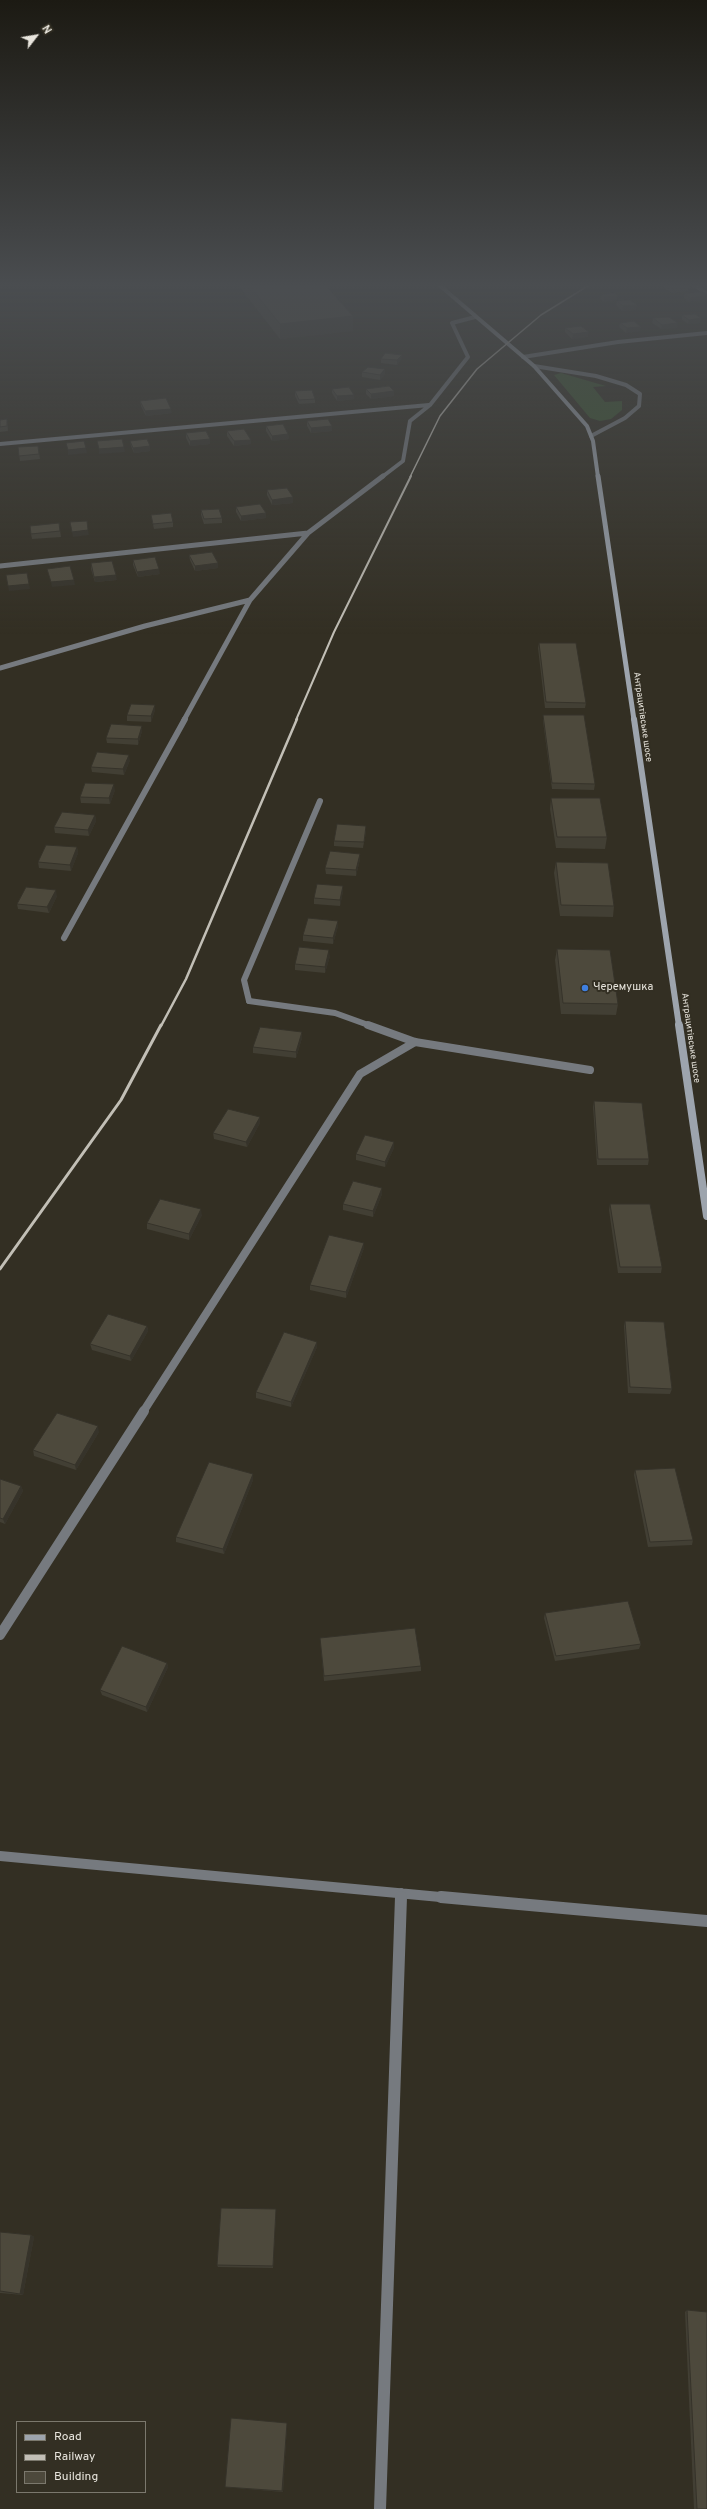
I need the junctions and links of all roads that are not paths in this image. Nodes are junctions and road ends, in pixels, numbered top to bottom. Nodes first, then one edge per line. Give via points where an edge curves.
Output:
1 (433, 401) edge
2 (565, 401) edge
3 (639, 401) edge
4 (430, 405) junction
5 (591, 436) junction
6 (0, 444) edge
7 (308, 533) junction
8 (0, 566) edge
9 (250, 600) junction
10 (0, 668) edge
11 (320, 801) dead end
12 (64, 938) dead end
13 (415, 1042) junction
14 (590, 1070) dead end
15 (707, 1216) edge
16 (0, 1635) edge
17 (0, 1856) edge
18 (401, 1893) junction
19 (707, 1921) edge
20 (380, 2509) edge

1 - 4 street
2 - 5 main road, Антрацитівське шосе via 587,426
3 - 5 street via 639,406 625,418
4 - 6 street
4 - 7 street via 410,421 403,461
5 - 15 main road, Антрацитівське шосе
7 - 8 street
7 - 9 street
9 - 10 street via 145,626
9 - 12 street
11 - 13 street via 244,980 249,1001 335,1013
13 - 14 street
13 - 16 street via 360,1074
17 - 18 street
18 - 19 street
18 - 20 street

